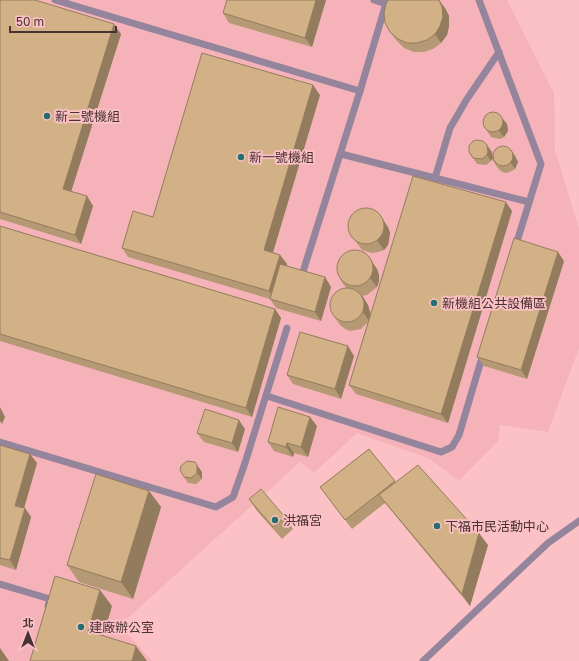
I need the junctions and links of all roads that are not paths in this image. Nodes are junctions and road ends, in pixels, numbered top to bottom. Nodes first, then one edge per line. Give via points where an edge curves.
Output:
1 (55, 0) edge
2 (374, 0) edge
3 (479, 0) edge
4 (387, 2) edge
5 (499, 52) junction
6 (360, 91) junction
7 (341, 154) junction
8 (435, 178) junction
9 (529, 202) junction
10 (513, 254) edge
11 (301, 278) edge
12 (287, 328) dead end
13 (486, 344) edge
14 (267, 396) junction
15 (0, 442) edge
16 (579, 521) edge
17 (0, 584) edge
18 (46, 613) edge
19 (423, 661) edge

1 - 6 lane
2 - 4 lane
3 - 5 lane
4 - 6 lane
5 - 8 lane via 450,128
5 - 9 lane via 541,164
6 - 7 lane
7 - 8 lane
7 - 11 lane
8 - 9 lane
9 - 10 lane
12 - 14 lane
13 - 14 lane via 459,435 452,447 441,452
14 - 15 lane via 233,497 216,506
16 - 19 lane via 548,543
17 - 18 lane via 50,599

